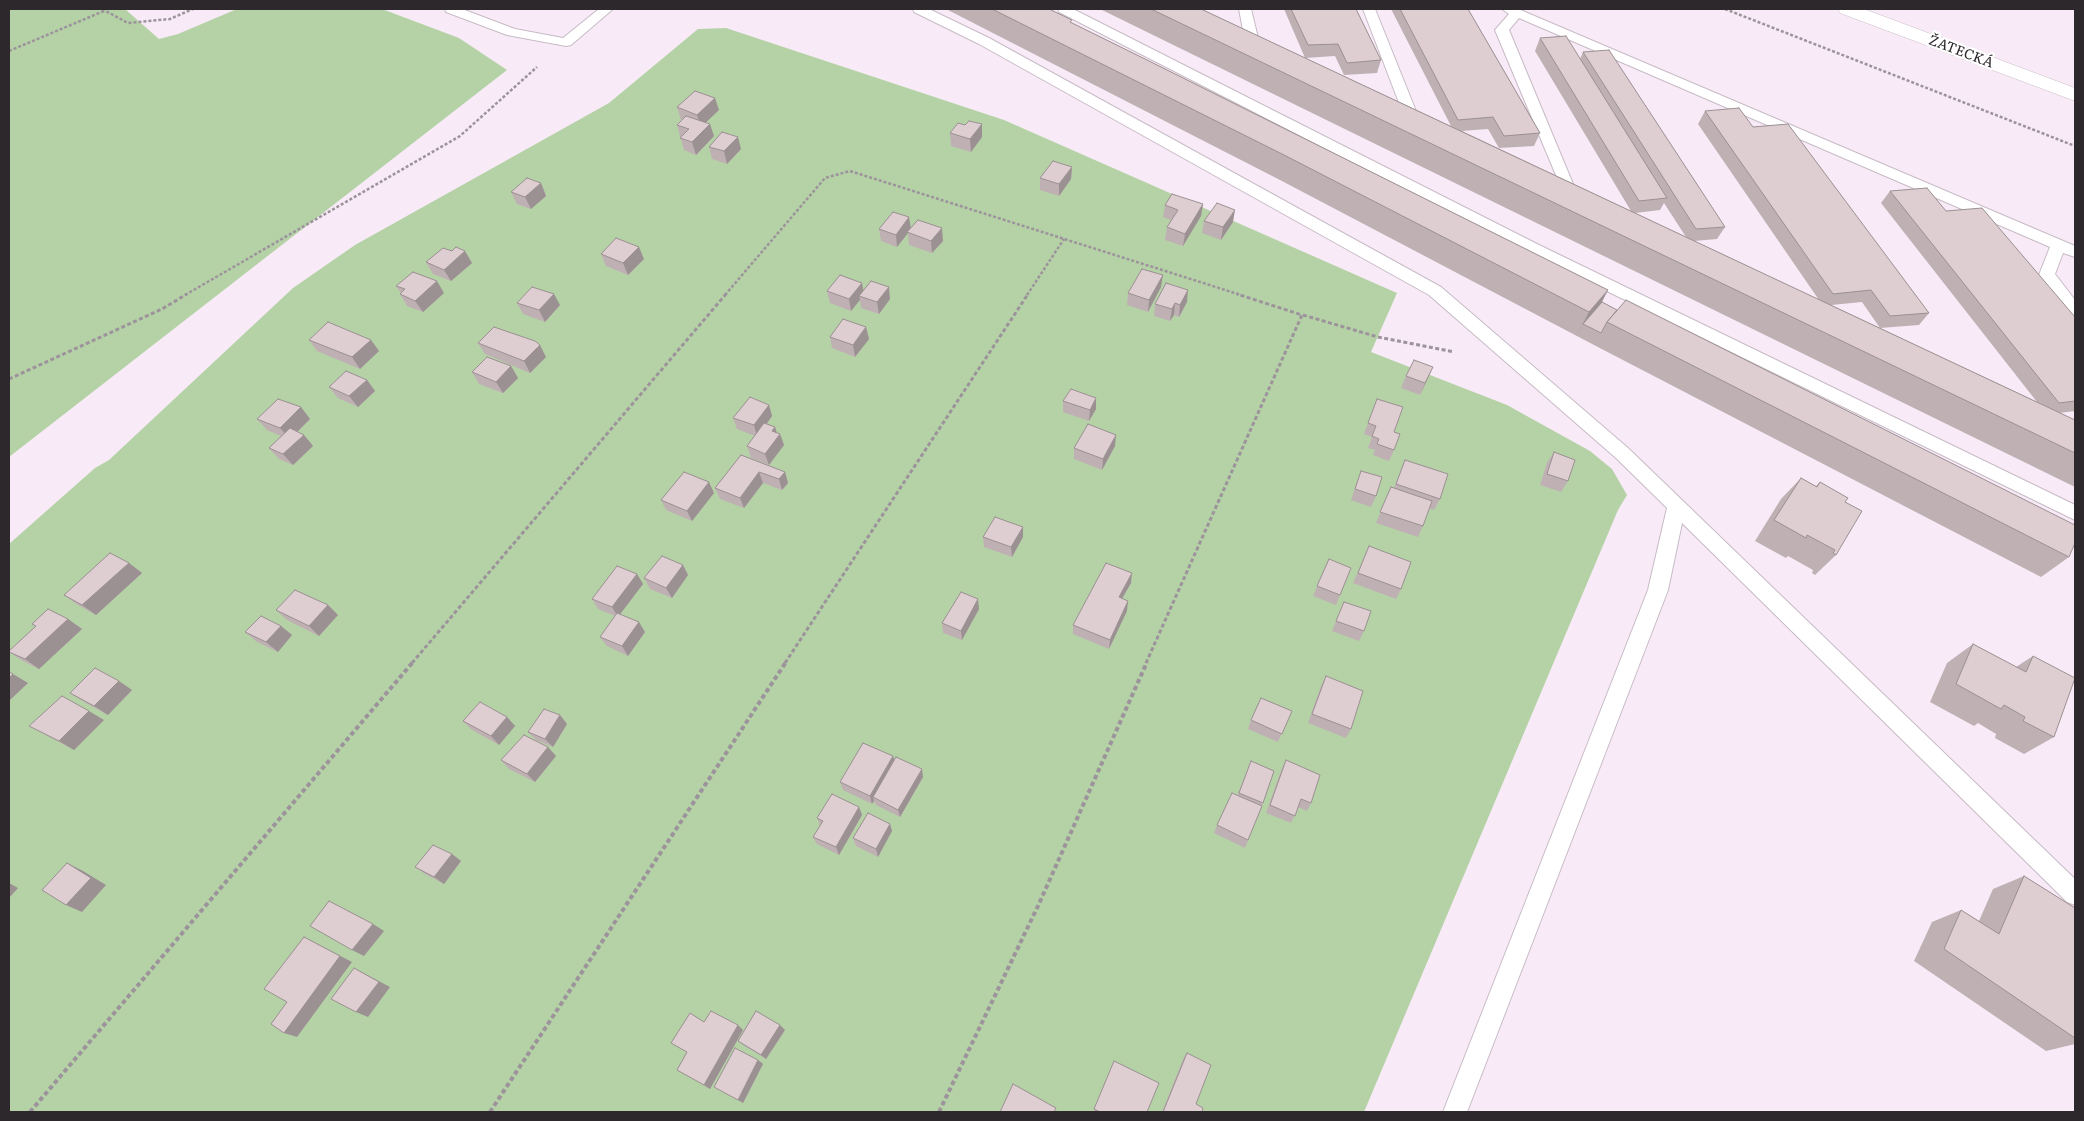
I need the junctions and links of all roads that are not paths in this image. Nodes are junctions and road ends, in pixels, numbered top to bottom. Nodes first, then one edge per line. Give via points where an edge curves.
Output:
1 (451, 9) edge
2 (607, 9) edge
3 (919, 9) edge
4 (1064, 9) edge
5 (1245, 9) edge
6 (1369, 9) edge
7 (1847, 9) edge
8 (1512, 11) edge
9 (1235, 38) edge
10 (1253, 46) junction
11 (1270, 54) edge
12 (2075, 95) edge
13 (1395, 113) edge
14 (1413, 121) junction
15 (1430, 130) edge
16 (1553, 188) edge
17 (1571, 196) junction
18 (1589, 204) edge
19 (2059, 245) junction
20 (2075, 252) edge
21 (2075, 311) edge
22 (1676, 506) junction
23 (2075, 513) edge
24 (2075, 894) edge
25 (1455, 1112) edge

1 - 2 lane via 512,32 566,42
3 - 22 lane via 984,41 1436,291 1622,453
4 - 23 lane via 1534,249
5 - 10 lane
6 - 14 lane
7 - 12 street, ŽATECKÁ
8 - 17 lane via 1502,30
8 - 19 lane
9 - 10 lane
10 - 11 lane
13 - 14 lane
14 - 15 lane
16 - 17 lane
17 - 18 lane
19 - 20 lane
19 - 21 lane via 2047,274
22 - 24 lane
22 - 25 lane via 1658,590

